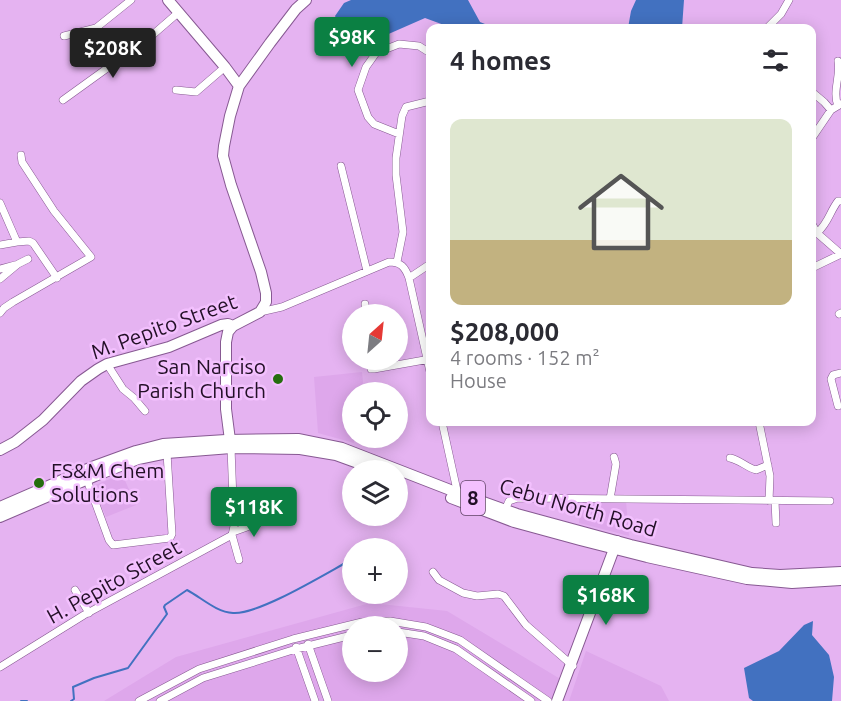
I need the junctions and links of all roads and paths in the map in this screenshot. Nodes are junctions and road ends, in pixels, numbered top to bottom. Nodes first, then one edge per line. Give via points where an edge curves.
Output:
1 (131, 0) edge
2 (168, 0) edge
3 (306, 0) edge
4 (789, 0) edge
5 (179, 12) junction
6 (770, 24) edge
7 (64, 36) dead end
8 (426, 50) edge
9 (838, 61) dead end
10 (225, 67) junction
11 (239, 86) junction
12 (176, 90) dead end
13 (816, 95) edge
14 (63, 100) dead end
15 (426, 103) edge
16 (839, 105) edge
17 (831, 110) junction
18 (816, 132) edge
19 (399, 134) junction
20 (21, 155) dead end
21 (340, 166) dead end
22 (841, 201) edge
23 (0, 203) edge
24 (817, 233) joint
25 (17, 242) junction
26 (0, 245) edge
27 (28, 259) dead end
28 (397, 262) junction
29 (18, 264) junction
30 (816, 266) edge
31 (426, 267) edge
32 (0, 269) edge
33 (367, 271) junction
34 (57, 278) junction
35 (409, 278) junction
36 (0, 279) edge
37 (260, 312) junction
38 (0, 313) edge
39 (233, 326) junction
40 (426, 348) edge
41 (426, 360) edge
42 (408, 363) edge
43 (107, 364) junction
44 (841, 373) edge
45 (838, 406) dead end
46 (145, 411) dead end
47 (443, 426) edge
48 (760, 426) edge
49 (231, 444) junction
50 (0, 450) edge
51 (167, 453) junction
52 (614, 457) dead end
53 (730, 458) dead end
54 (350, 460) edge
55 (768, 465) junction
56 (91, 474) junction
57 (408, 480) edge
58 (458, 497) junction
59 (610, 499) junction
60 (772, 501) junction
61 (830, 501) dead end
62 (0, 507) edge
63 (505, 510) junction
64 (0, 517) edge
65 (269, 519) dead end
66 (776, 523) dead end
67 (233, 533) junction
68 (618, 546) junction
69 (239, 560) dead end
70 (433, 572) dead end
71 (841, 572) edge
72 (841, 580) edge
73 (75, 590) dead end
74 (89, 613) junction
75 (408, 634) edge
76 (305, 636) junction
77 (342, 638) edge
78 (293, 639) junction
79 (309, 646) junction
80 (296, 649) junction
81 (573, 665) junction
82 (0, 667) edge
83 (139, 701) edge
84 (160, 701) edge
85 (315, 701) edge
86 (328, 701) edge
87 (531, 701) edge
88 (548, 701) edge
89 (557, 701) edge
90 (563, 701) edge

1 - 7 street via 96,28
2 - 5 main road
3 - 11 main road, M. Pepito Street
4 - 6 street
5 - 10 main road
5 - 14 street
8 - 19 street via 399,44 376,53 357,90 374,124
9 - 16 street via 835,98
10 - 11 main road
10 - 12 street via 196,92
11 - 37 main road, M. Pepito Street via 223,156 266,293
13 - 17 street
15 - 19 street via 406,107
16 - 17 street
17 - 18 street
19 - 28 street via 396,175 403,232
20 - 34 street via 54,211 91,257
21 - 33 street
22 - 24 street
23 - 25 street
24 - 30 street via 841,254
25 - 26 street
25 - 34 street via 33,243
27 - 29 street
28 - 33 street, M. Pepito Street
28 - 35 street
29 - 32 street
29 - 36 street
31 - 35 street
33 - 37 street, M. Pepito Street via 282,307
34 - 38 street
35 - 40 street
37 - 39 main road, M. Pepito Street
39 - 43 main road, M. Pepito Street via 221,325 169,347
39 - 49 main road via 226,342 226,409
41 - 42 street
43 - 46 street
43 - 50 main road, M. Pepito Street via 81,381 43,420
44 - 45 street via 831,379
47 - 58 street
48 - 55 street
49 - 51 main road, Cebu North Road / 8
49 - 54 main road, Cebu North Road / 8 via 300,449
49 - 56 main road, Cebu North Road / 8 via 163,444 136,451
49 - 58 main road, Cebu North Road / 8 via 298,439 332,445
49 - 67 street
51 - 56 main road, Cebu North Road / 8
51 - 56 street via 170,538 113,545
52 - 59 street
53 - 55 street via 756,470
55 - 60 street
56 - 62 main road, Cebu North Road / 8
56 - 64 main road, Cebu North Road / 8
57 - 58 main road, Cebu North Road / 8
58 - 63 main road, Cebu North Road / 8
58 - 68 main road, Cebu North Road / 8 via 514,522
59 - 60 street
59 - 63 street via 518,498 509,501
60 - 61 street
60 - 66 street
63 - 68 main road, Cebu North Road / 8
65 - 67 street, H. Pepito Street
67 - 69 street
67 - 74 street, H. Pepito Street
68 - 71 main road, Cebu North Road / 8 via 752,573
68 - 72 main road, Cebu North Road / 8 via 747,579 792,583
68 - 81 main road
70 - 81 street via 439,580 463,593 504,596 526,625
73 - 74 street
74 - 82 street, H. Pepito Street
75 - 87 street via 456,649
76 - 78 street
76 - 79 street
76 - 88 street via 362,622 390,621 426,627 460,640
77 - 79 street
78 - 80 street
78 - 83 street via 199,669
79 - 80 street
79 - 86 street
80 - 84 street via 203,678
80 - 85 street
81 - 89 main road
81 - 90 main road

